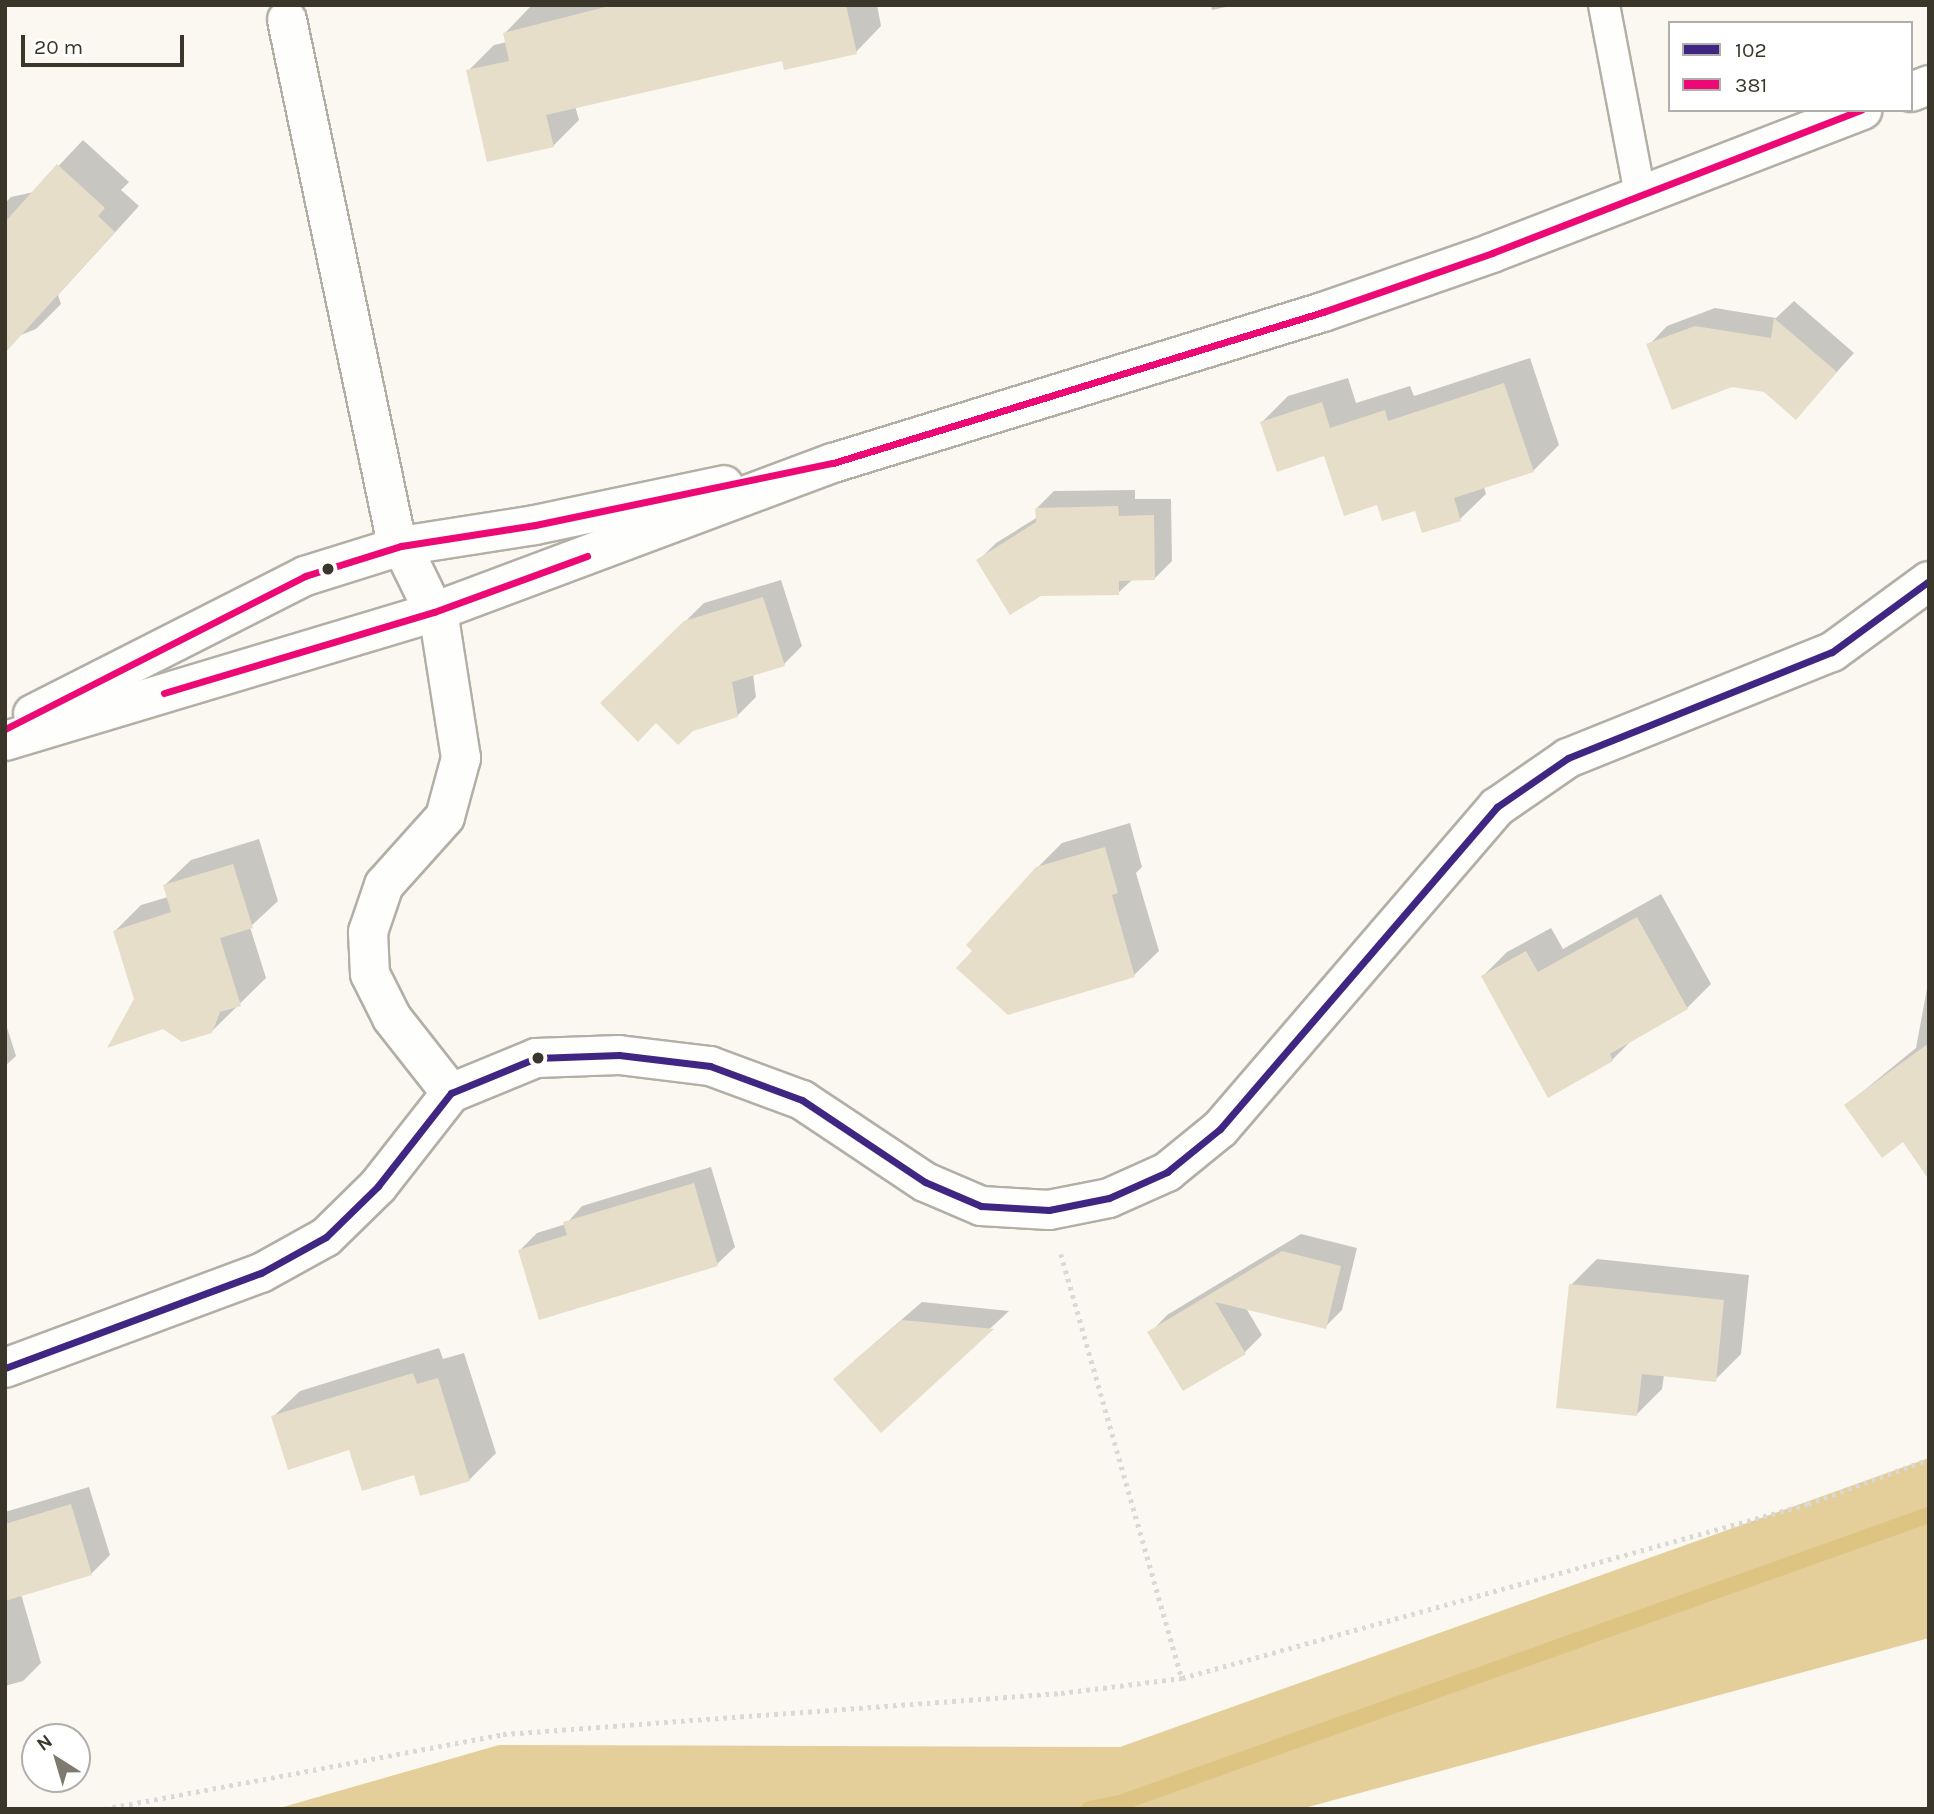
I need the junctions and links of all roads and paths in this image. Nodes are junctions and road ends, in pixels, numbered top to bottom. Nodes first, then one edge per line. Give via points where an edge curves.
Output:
1 (1604, 5) edge
2 (287, 20) dead end
3 (1857, 112) edge
4 (1640, 193) junction
5 (833, 463) junction
6 (401, 546) junction
7 (1929, 581) edge
8 (434, 612) junction
9 (5, 729) edge
10 (5, 741) edge
11 (451, 1093) junction
12 (1049, 1210) junction
13 (5, 1368) edge
14 (1929, 1459) edge
15 (1182, 1678) junction
16 (104, 1809) edge

1 - 4 lane
2 - 6 street
3 - 4 street
4 - 5 street via 1492,253 1323,312
5 - 6 street via 535,525
5 - 8 street
6 - 8 street
6 - 9 street via 305,576
7 - 12 street via 1832,652 1568,758 1497,807 1220,1129 1167,1172 1109,1198
8 - 10 street
8 - 11 street via 440,624 461,758 445,817 384,885 368,932 370,974 392,1018
11 - 12 street via 536,1058 619,1055 710,1066 802,1100 925,1182 981,1206
11 - 13 street via 378,1186 326,1237 261,1273
12 - 15 path
14 - 15 path via 1808,1504
15 - 16 path via 1062,1693 503,1734

